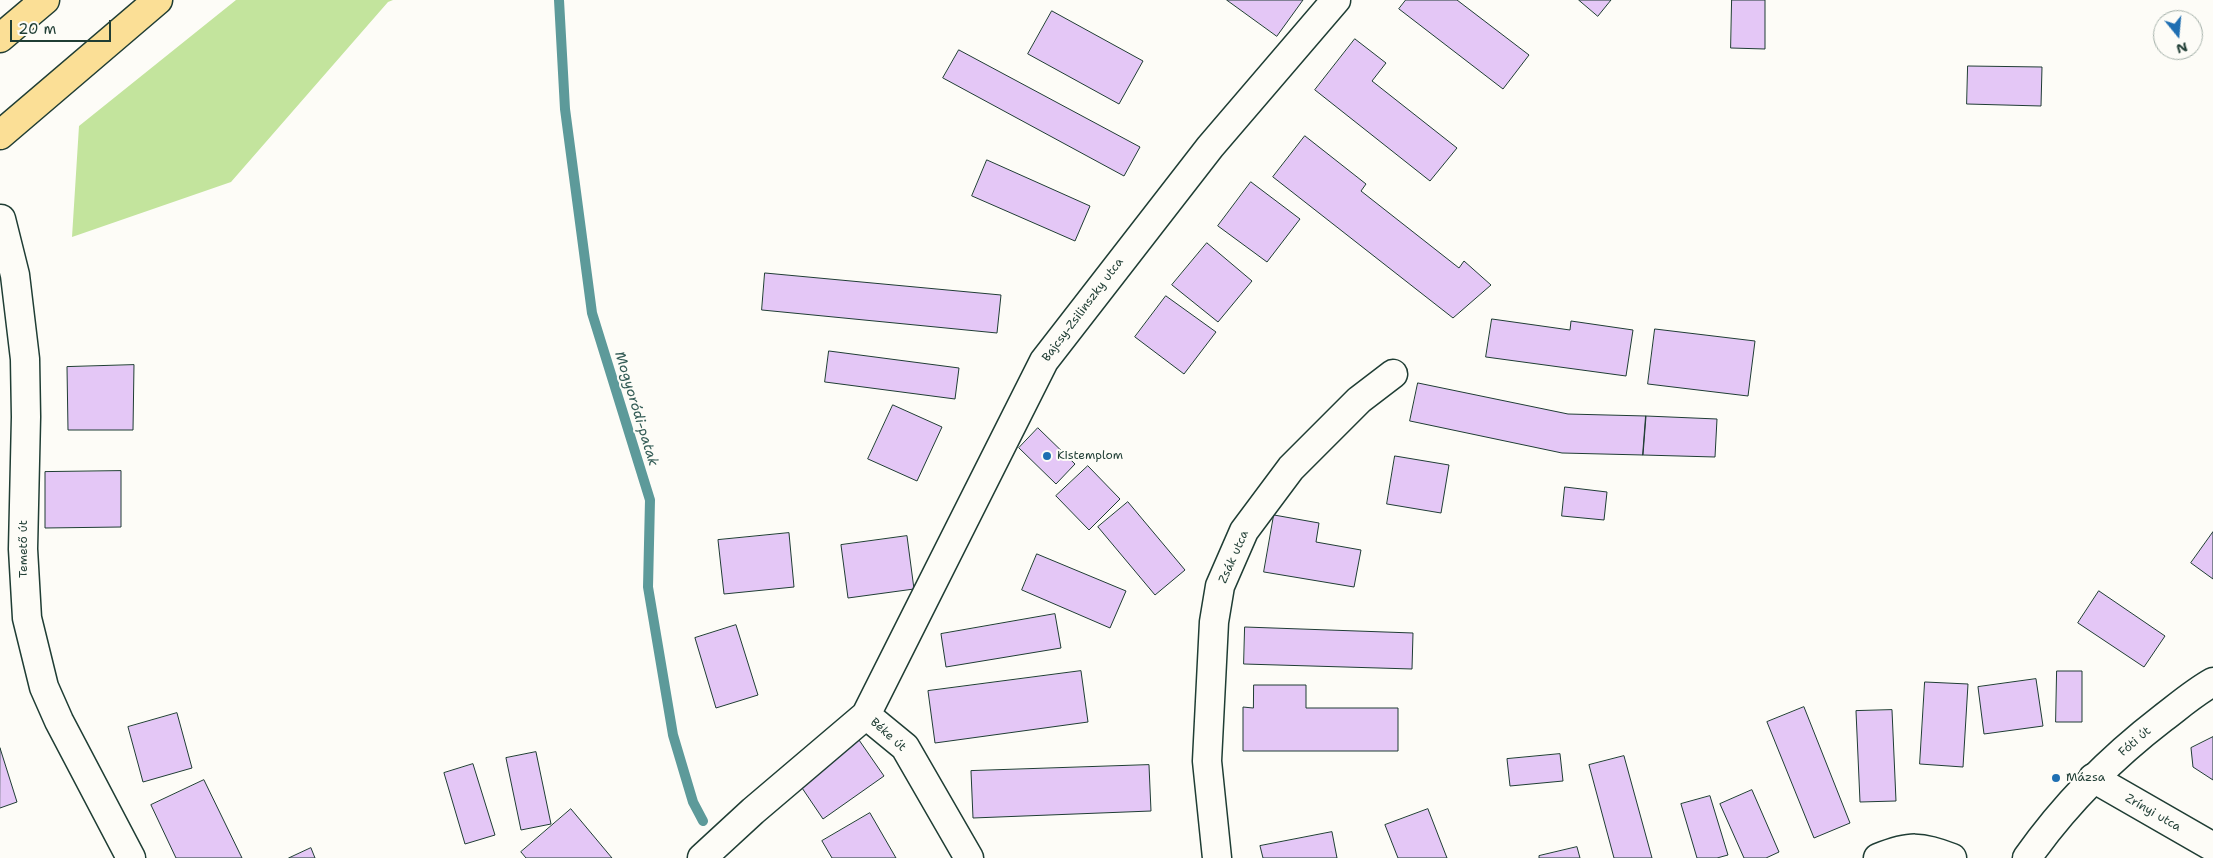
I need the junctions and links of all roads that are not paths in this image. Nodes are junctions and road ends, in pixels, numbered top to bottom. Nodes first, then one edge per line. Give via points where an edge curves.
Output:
1 (45, 0) edge
2 (158, 0) edge
3 (1336, 0) edge
4 (0, 38) edge
5 (0, 134) edge
6 (1, 219) edge
7 (1393, 374) dead end
8 (2213, 682) edge
9 (866, 715) junction
10 (2093, 778) junction
11 (2213, 847) edge
12 (131, 858) edge
13 (702, 858) edge
14 (969, 858) edge
15 (1218, 858) edge
16 (1878, 858) edge
17 (1952, 858) edge
18 (2027, 858) edge

1 - 4 highway
2 - 5 highway
3 - 9 street, Bajcsy-Zsilinszky utca via 1210,147 1044,361
6 - 12 street, Temető út via 15,275 25,359 23,549 27,618 44,687
7 - 15 street, Zsák utca via 1360,400 1291,468 1244,531 1220,586 1214,622 1207,761
8 - 10 street, Fóti út via 2143,733
9 - 13 street, Béke út
9 - 14 street, Béke út via 905,747
10 - 11 street, Zrínyi utca
10 - 18 street, Fóti út
16 - 17 street via 1905,849 1924,848

